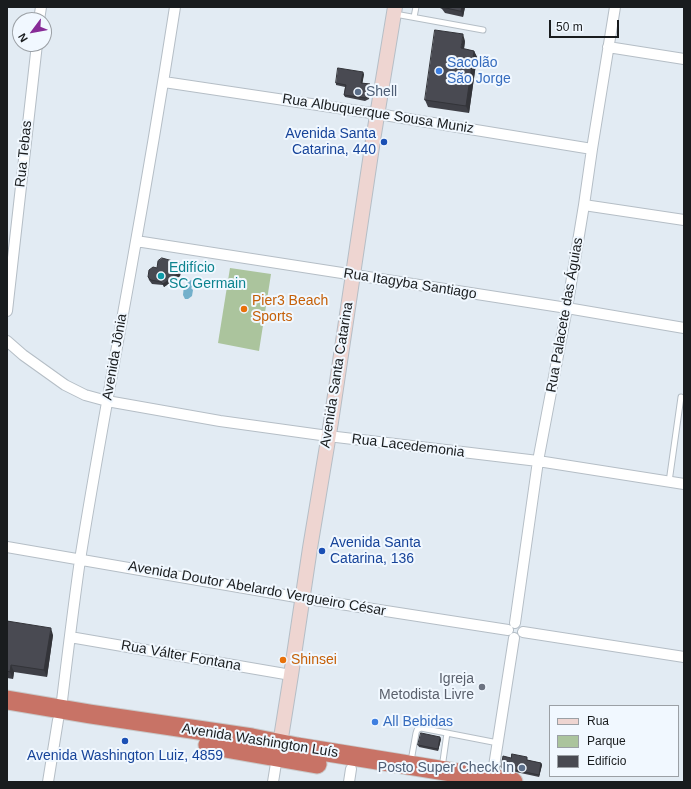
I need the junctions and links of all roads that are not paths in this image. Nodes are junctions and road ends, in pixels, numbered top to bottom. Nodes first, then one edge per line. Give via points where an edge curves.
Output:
1 (175, 7) edge
2 (416, 7) edge
3 (615, 7) edge
4 (395, 11) edge
5 (414, 18) junction
6 (483, 30) dead end
7 (608, 47) junction
8 (36, 52) edge
9 (684, 59) edge
10 (164, 82) junction
11 (378, 114) junction
12 (592, 148) junction
13 (584, 205) junction
14 (684, 220) edge
15 (136, 241) junction
16 (352, 274) junction
17 (567, 308) junction
18 (7, 311) edge
19 (684, 328) edge
20 (7, 341) edge
21 (681, 396) dead end
22 (107, 401) junction
23 (328, 436) junction
24 (538, 461) junction
25 (669, 482) junction
26 (684, 484) edge
27 (7, 547) edge
28 (80, 559) junction
29 (302, 598) junction
30 (512, 626) junction
31 (518, 635) junction
32 (70, 637) junction
33 (684, 656) edge
34 (291, 675) junction
35 (7, 700) edge
36 (7, 711) edge
37 (60, 715) junction
38 (447, 733) junction
39 (498, 743) junction
40 (278, 751) junction
41 (410, 766) junction
42 (350, 775) edge
43 (439, 776) edge
44 (492, 779) junction
45 (48, 782) edge
46 (273, 782) edge
47 (513, 782) edge

1 - 10 street, Avenida Jônia
2 - 5 lane
3 - 7 street, Rua Palacete das Águias
4 - 5 lane
4 - 11 street, Avenida Santa Catarina
5 - 6 lane
7 - 9 street
7 - 12 street, Rua Palacete das Águias
8 - 18 street, Rua Tebas
10 - 11 street, Rua Albuquerque Sousa Muniz
10 - 15 street, Avenida Jônia
11 - 12 street, Rua Albuquerque Sousa Muniz
11 - 16 street, Avenida Santa Catarina
12 - 13 street, Rua Palacete das Águias
13 - 14 street
13 - 17 street, Rua Palacete das Águias
15 - 16 street, Rua Itagyba Santiago
15 - 22 street, Avenida Jônia
16 - 17 street, Rua Itagyba Santiago
16 - 23 street, Avenida Santa Catarina
17 - 19 street, Rua Itagyba Santiago
17 - 24 street, Rua Palacete das Águias
20 - 22 street, Rua Lacedemonia via 65,385 85,395
21 - 25 lane
22 - 23 street, Rua Lacedemonia via 220,421
22 - 28 street, Avenida Jônia
23 - 24 street, Rua Lacedemonia
23 - 29 street, Avenida Santa Catarina
24 - 25 street, Rua Lacedemonia
24 - 30 street, Rua Palacete das Águias
25 - 26 street, Rua Lacedemonia
27 - 28 street, Avenida Doutor Abelardo Vergueiro César
28 - 29 street, Avenida Doutor Abelardo Vergueiro César
28 - 32 street, Avenida Jônia
29 - 30 street, Avenida Doutor Abelardo Vergueiro César
29 - 34 street, Avenida Santa Catarina
30 - 31 street via 508,632 510,636
31 - 33 street
31 - 39 street
32 - 34 street, Rua Válter Fontana
32 - 37 street, Avenida Jônia
34 - 40 street, Avenida Santa Catarina
35 - 37 highway, Avenida Washington Luís
36 - 37 highway, Avenida Washington Luís
37 - 40 highway, Avenida Washington Luís via 250,752
37 - 45 street, Avenida Jônia
38 - 39 lane
38 - 41 lane via 419,729 416,732
38 - 43 lane
39 - 44 street
40 - 41 highway, Avenida Washington Luís
40 - 42 highway, Avenida Washington Luís
40 - 46 street
41 - 43 highway, Avenida Washington Luís
42 - 43 highway, Avenida Washington Luís
43 - 44 highway, Avenida Washington Luís
44 - 47 highway, Avenida Washington Luís

